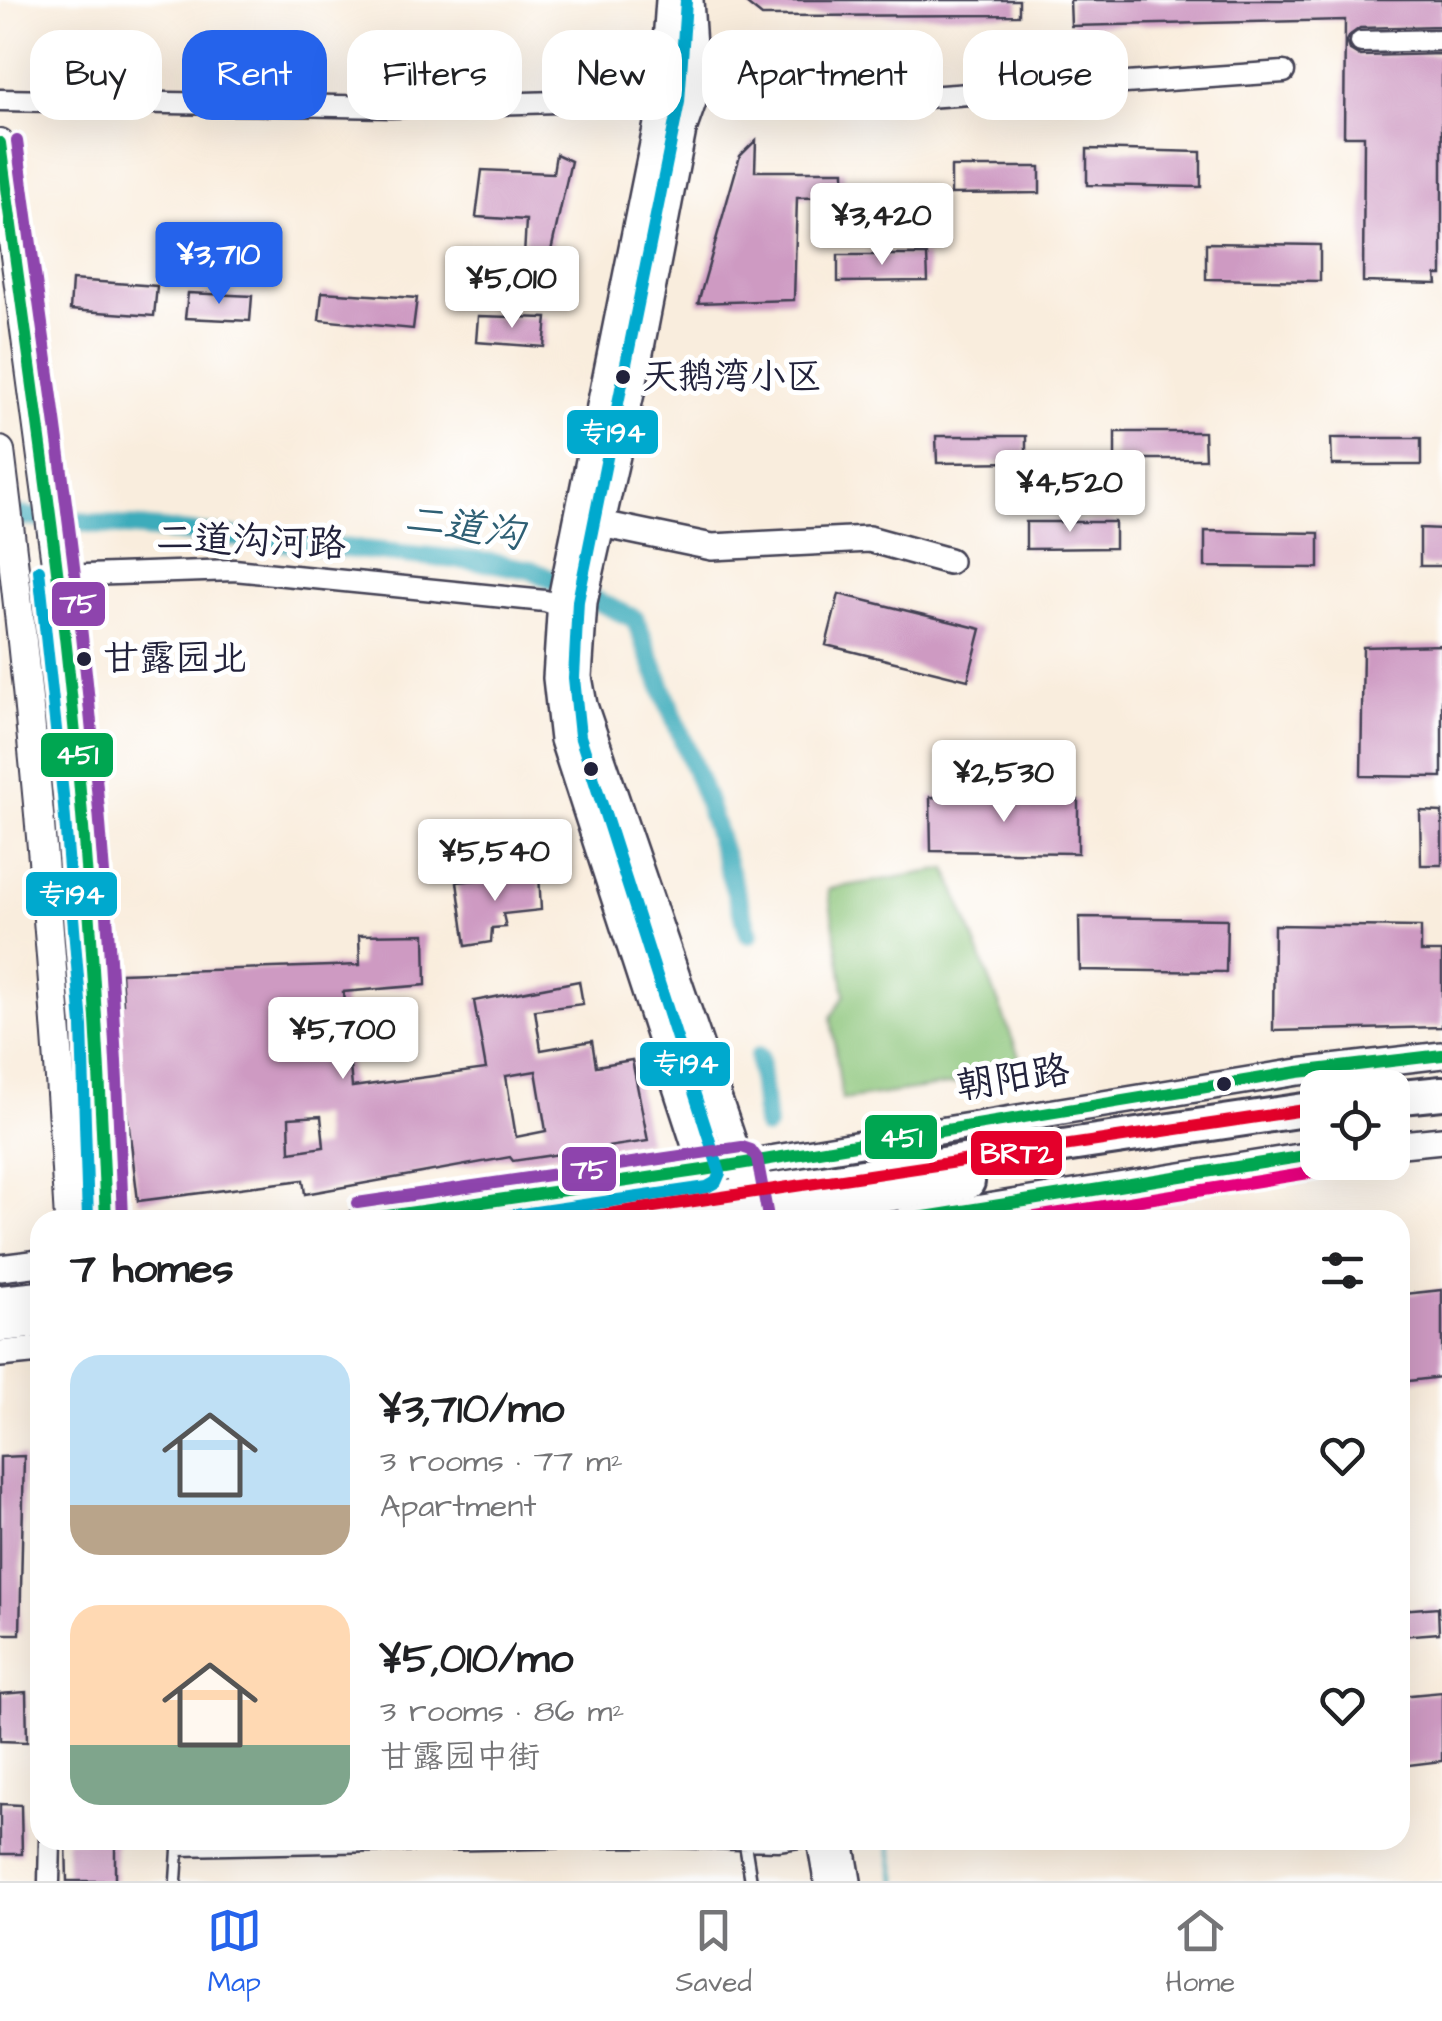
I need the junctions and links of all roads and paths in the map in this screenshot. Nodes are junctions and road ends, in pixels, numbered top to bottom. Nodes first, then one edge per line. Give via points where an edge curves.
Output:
1 (669, 0) edge
2 (690, 0) edge
3 (667, 30) edge
4 (1442, 40) edge
5 (1361, 42) dead end
6 (1284, 72) dead end
7 (696, 93) junction
8 (0, 100) edge
9 (542, 103) edge
10 (658, 120) edge
11 (0, 143) edge
12 (0, 451) edge
13 (1, 459) edge
14 (588, 521) junction
15 (949, 561) dead end
16 (57, 572) junction
17 (568, 602) junction
18 (1442, 1055) edge
19 (1442, 1093) edge
20 (1410, 1096) edge
21 (1300, 1111) edge
22 (1442, 1112) edge
23 (1410, 1115) edge
24 (1300, 1128) edge
25 (1442, 1140) edge
26 (1410, 1143) edge
27 (1300, 1157) edge
28 (731, 1200) edge
29 (68, 1210) edge
30 (106, 1210) edge
31 (546, 1210) edge
32 (650, 1210) edge
33 (968, 1210) edge
34 (30, 1264) edge
35 (0, 1268) edge
36 (30, 1299) edge
37 (0, 1302) edge
38 (30, 1322) edge
39 (0, 1325) edge
40 (30, 1351) edge
41 (0, 1354) edge
42 (50, 1850) edge
43 (178, 1850) edge
44 (746, 1850) edge
45 (819, 1850) edge
46 (843, 1850) edge
47 (48, 1881) edge
48 (176, 1881) edge
49 (751, 1881) edge
50 (827, 1881) edge
51 (848, 1881) edge

1 - 3 street
2 - 7 street
4 - 5 street
6 - 7 street via 884,100
7 - 14 street via 639,358
8 - 9 street via 390,107
10 - 14 street
11 - 16 main road
12 - 13 main road
13 - 29 main road via 58,1025
14 - 15 street via 712,548 869,539
14 - 17 street
16 - 17 street, 二道沟河路 via 234,570
16 - 30 main road via 99,1026
17 - 28 street via 584,705
17 - 28 street via 556,678 563,740
18 - 28 street, 朝阳路 via 1298,1072
19 - 20 highway
21 - 28 highway, 朝阳路
22 - 23 highway
24 - 28 highway, 朝阳路
25 - 26 street
27 - 33 street
28 - 31 street, 朝阳路
28 - 32 highway, 朝阳路
34 - 35 street
36 - 37 highway
38 - 39 highway
40 - 41 street
42 - 47 street
43 - 48 lane
44 - 49 lane
45 - 50 street
46 - 51 street

